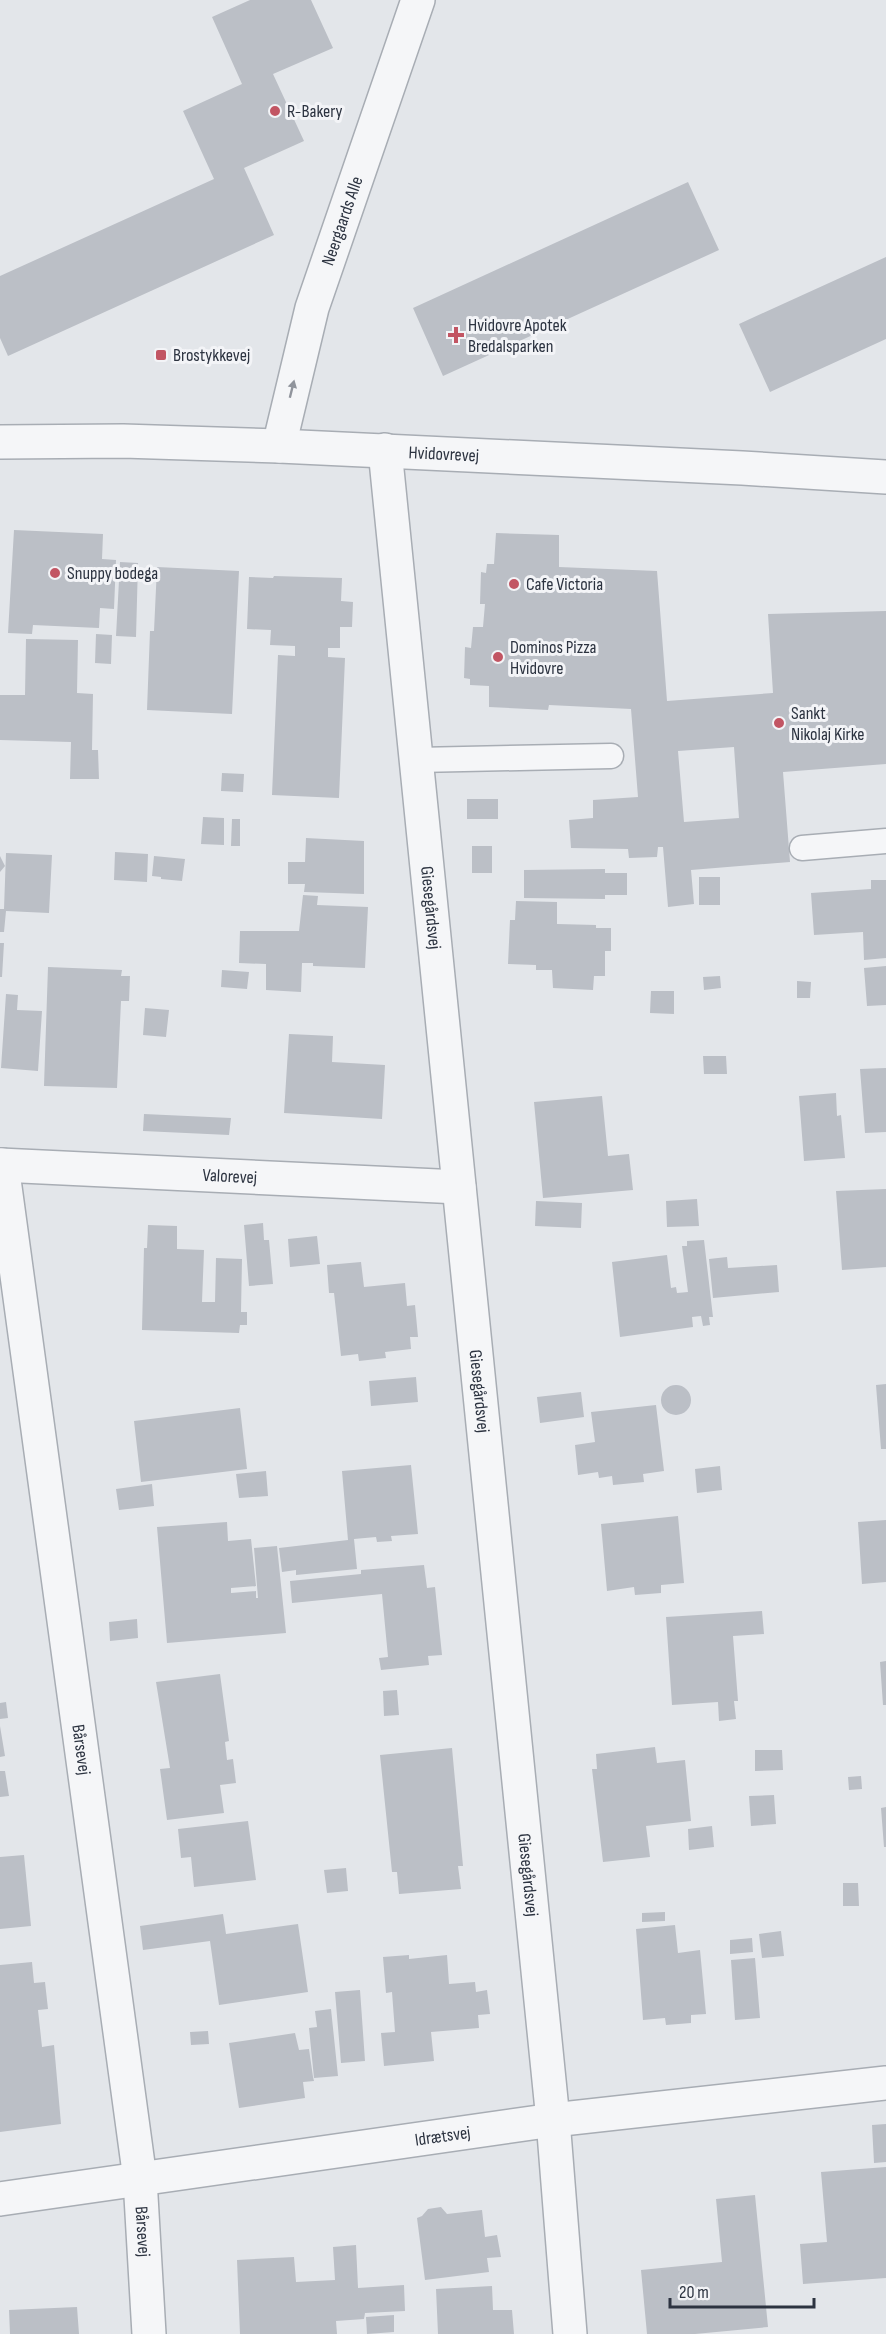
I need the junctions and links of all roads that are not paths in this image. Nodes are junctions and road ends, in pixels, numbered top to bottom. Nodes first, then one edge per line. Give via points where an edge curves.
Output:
1 (418, 0) edge
2 (0, 442) edge
3 (279, 446) junction
4 (385, 450) junction
5 (886, 477) edge
6 (611, 756) dead end
7 (417, 760) junction
8 (886, 841) edge
9 (802, 848) dead end
10 (1, 1165) edge
11 (459, 1187) junction
12 (886, 2083) edge
13 (553, 2120) junction
14 (140, 2179) junction
15 (0, 2199) edge
16 (149, 2334) edge
17 (570, 2334) edge

3 -> 1 street, Neergaards Alle via 312,308
2 - 3 street, Hvidovrevej
3 - 4 street, Hvidovrevej
4 - 5 street, Hvidovrevej
4 - 7 street, Giesegårdsvej
6 - 7 lane
7 - 11 street, Giesegårdsvej
8 - 9 lane
10 - 11 street, Valorevej
10 - 14 street, Bårsevej
11 - 13 street, Giesegårdsvej
12 - 13 street, Idrætsvej
13 - 14 street, Idrætsvej
13 - 17 street, Giesegårdsvej
14 - 15 street, Idrætsvej
14 - 16 street, Bårsevej

